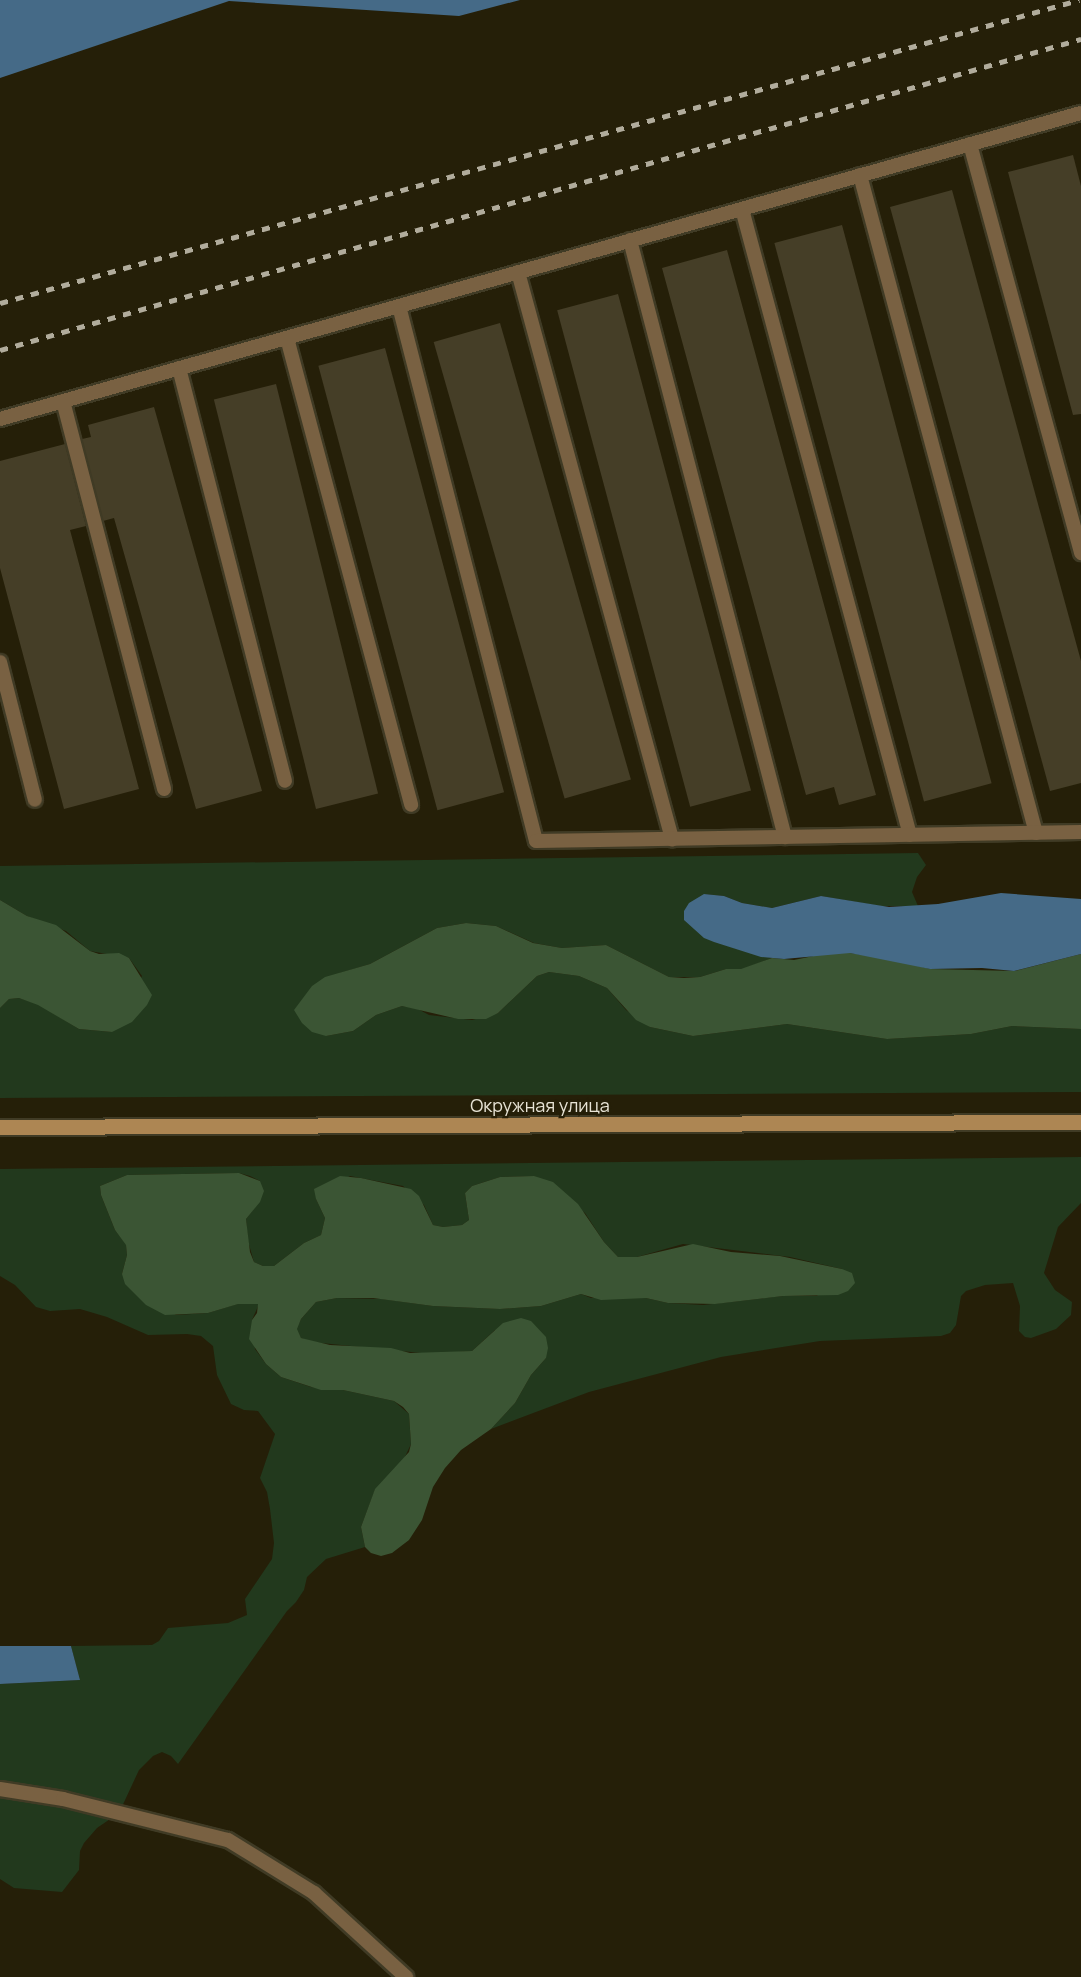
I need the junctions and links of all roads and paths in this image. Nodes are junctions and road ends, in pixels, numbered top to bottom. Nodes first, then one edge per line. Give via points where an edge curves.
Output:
1 (1081, 112) edge
2 (970, 144) junction
3 (860, 175) junction
4 (742, 208) junction
5 (630, 240) junction
6 (518, 272) junction
7 (399, 306) junction
8 (287, 338) junction
9 (179, 368) junction
10 (63, 401) junction
11 (0, 419) edge
12 (1081, 553) edge
13 (0, 662) edge
14 (285, 781) dead end
15 (164, 789) dead end
16 (35, 800) dead end
17 (411, 805) dead end
18 (1081, 832) edge
19 (1036, 833) junction
20 (910, 835) junction
21 (786, 837) junction
22 (672, 839) junction
23 (1081, 1122) edge
24 (0, 1127) edge
25 (0, 1790) edge
26 (406, 1977) edge

1 - 2 lane
2 - 3 lane
2 - 12 lane
3 - 4 lane
3 - 19 lane
4 - 5 lane
4 - 20 lane
5 - 6 lane
5 - 21 lane
6 - 7 lane
6 - 22 lane
7 - 8 lane
7 - 22 lane via 537,841
8 - 9 lane
8 - 17 lane
9 - 10 lane
9 - 14 lane
10 - 11 lane
10 - 15 lane
13 - 16 lane
18 - 19 lane
19 - 20 lane
20 - 21 lane
21 - 22 lane
23 - 24 main road, Окружная улица
25 - 26 lane via 63,1799 228,1840 314,1893

